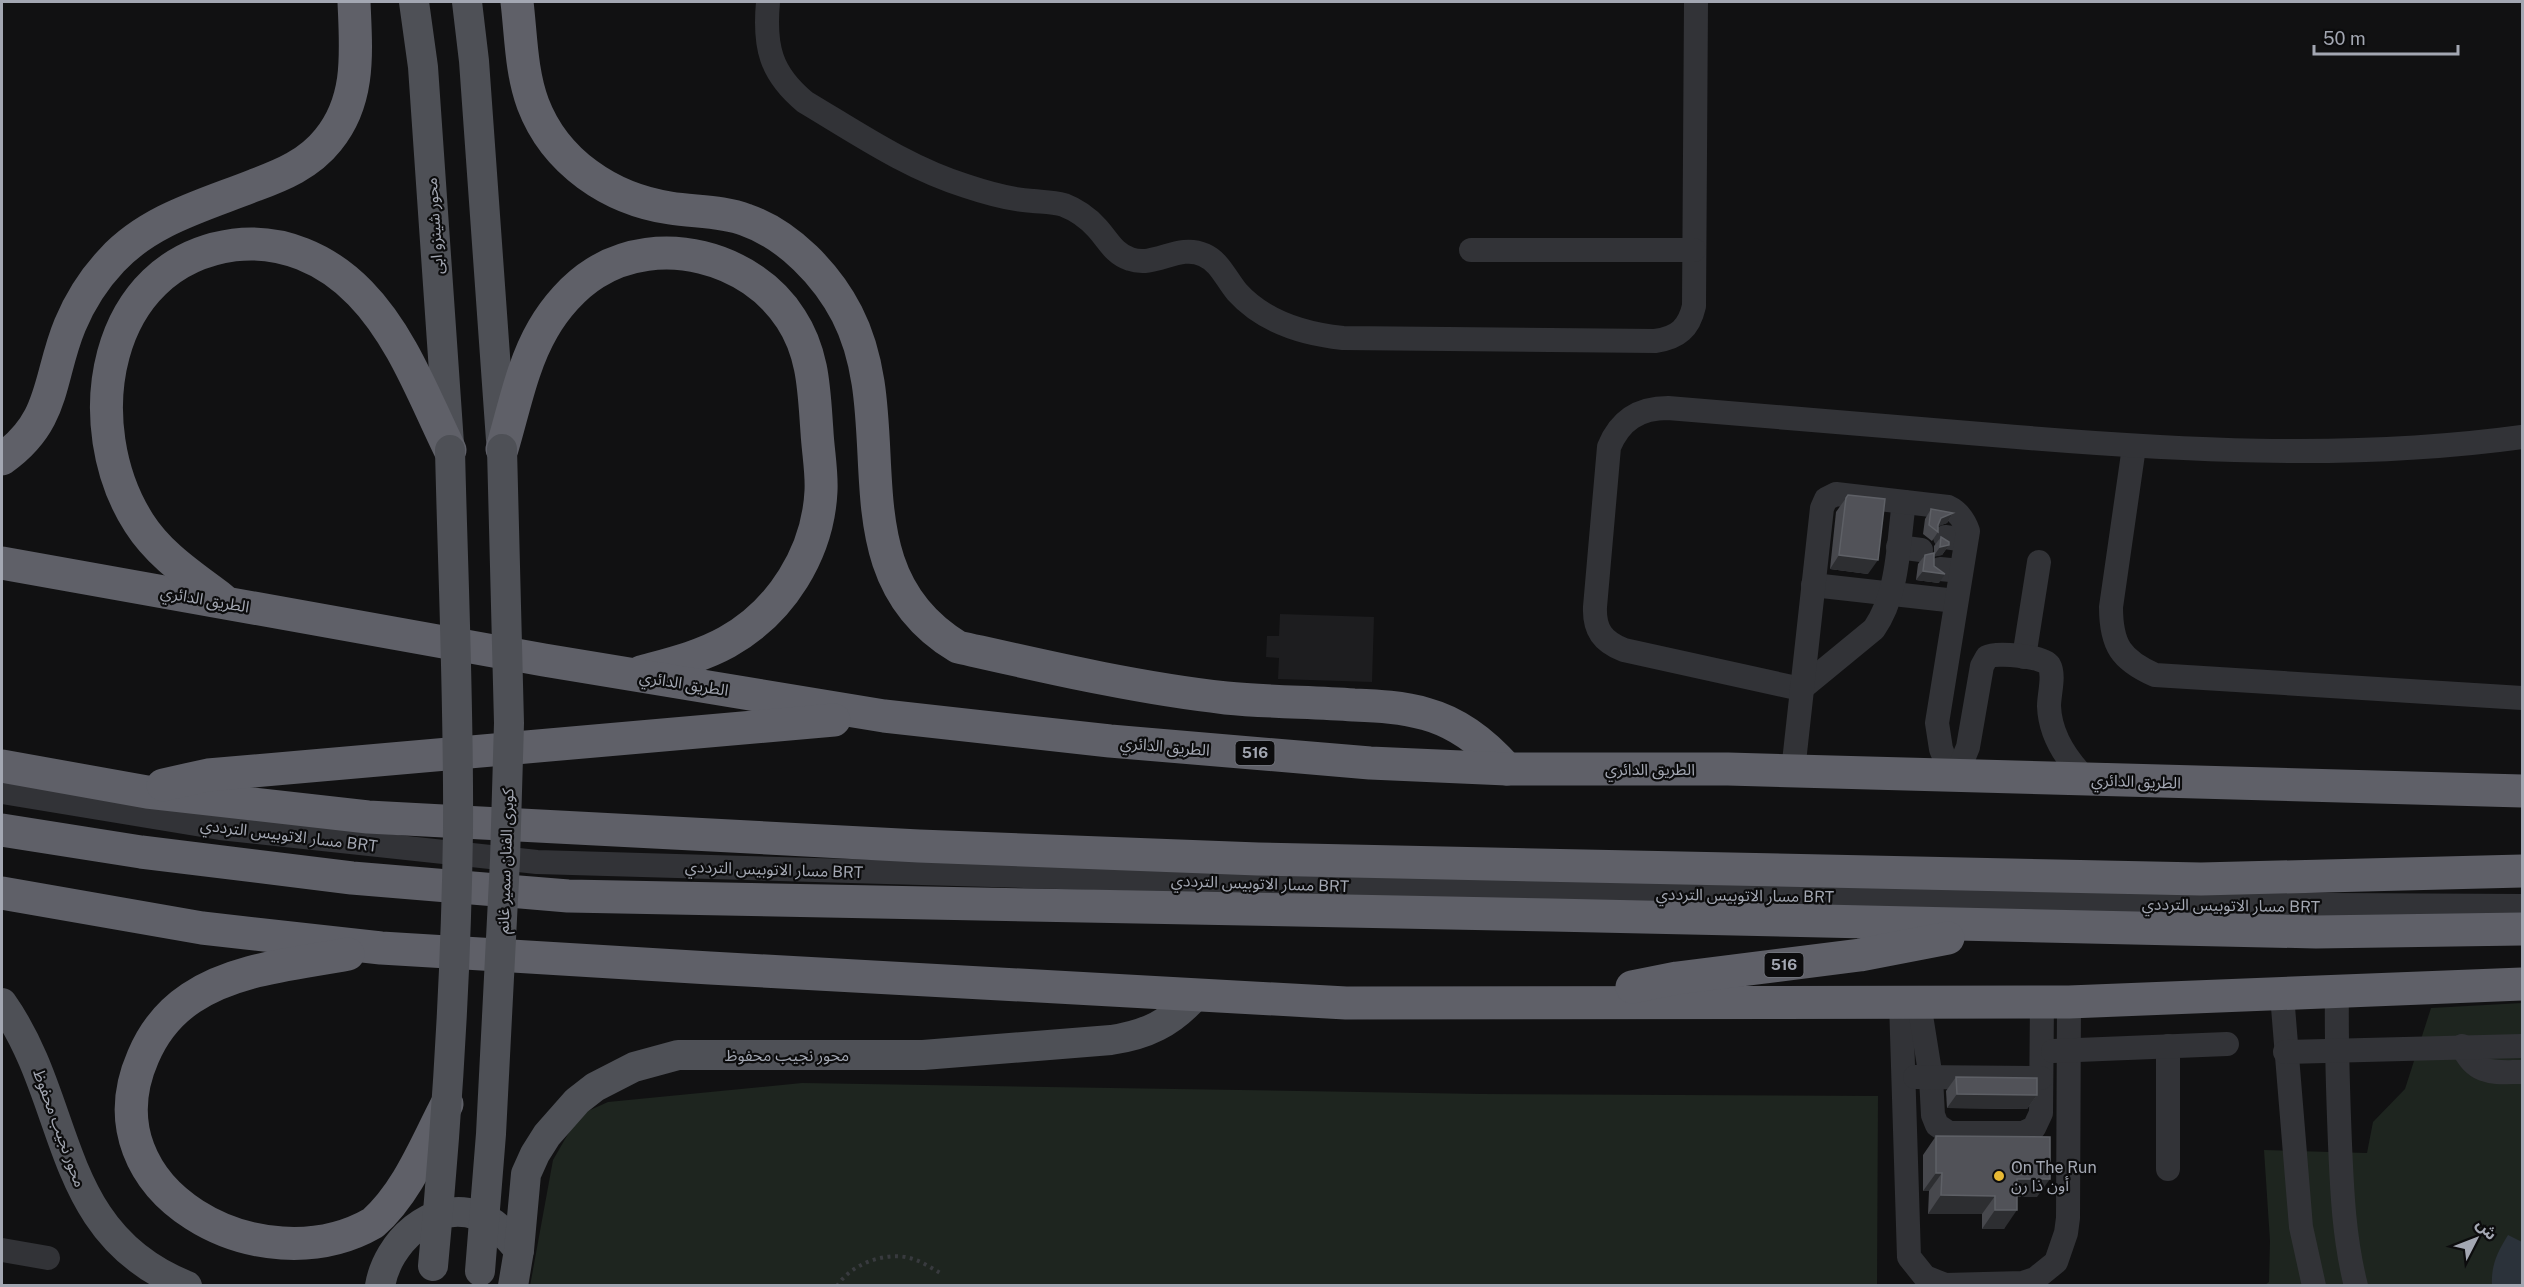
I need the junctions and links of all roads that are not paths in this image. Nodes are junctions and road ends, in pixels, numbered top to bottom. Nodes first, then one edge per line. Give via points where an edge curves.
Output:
1 (354, 2) edge
2 (392, 2) edge
3 (414, 2) edge
4 (467, 2) edge
5 (480, 2) edge
6 (517, 2) edge
7 (768, 2) edge
8 (1696, 2) edge
9 (474, 61) junction
10 (423, 67) junction
11 (1471, 250) dead end
12 (1694, 250) junction
13 (2523, 437) edge
14 (2134, 447) junction
15 (502, 449) junction
16 (450, 450) junction
17 (2, 459) edge
18 (1904, 502) junction
19 (1931, 551) junction
20 (2039, 562) dead end
21 (2, 563) edge
22 (1813, 585) junction
23 (1891, 594) junction
24 (1956, 601) junction
25 (226, 602) junction
26 (2024, 657) junction
27 (631, 674) junction
28 (1801, 689) junction
29 (2523, 699) edge
30 (884, 716) junction
31 (2, 766) edge
32 (1507, 769) junction
33 (1793, 771) junction
34 (1954, 774) junction
35 (2086, 779) junction
36 (2523, 791) edge
37 (2, 792) edge
38 (147, 792) junction
39 (2, 830) edge
40 (2523, 871) edge
41 (2, 893) edge
42 (2523, 906) edge
43 (2011, 925) junction
44 (2523, 929) edge
45 (381, 948) junction
46 (2523, 984) edge
47 (2337, 992) junction
48 (2282, 995) junction
49 (1195, 996) junction
50 (1556, 1001) junction
51 (2055, 1002) junction
52 (2, 1003) edge
53 (1910, 1003) junction
54 (2227, 1044) dead end
55 (2168, 1046) junction
56 (2523, 1046) edge
57 (2462, 1047) junction
58 (2069, 1050) junction
59 (2336, 1050) junction
60 (2041, 1051) junction
61 (2285, 1052) junction
62 (2523, 1072) edge
63 (1903, 1077) junction
64 (1931, 1078) junction
65 (2041, 1078) junction
66 (447, 1104) junction
67 (2168, 1169) dead end
68 (2, 1250) edge
69 (519, 1250) junction
70 (48, 1257) dead end
71 (432, 1276) edge
72 (479, 1278) edge
73 (187, 1286) edge
74 (380, 1286) edge
75 (513, 1286) edge
76 (2314, 1286) edge
77 (2356, 1286) edge

1 - 17 highway via 356,64 351,96 342,120 327,141 288,172 171,218 113,258 95,279 70,325 44,411 20,444
2 - 10 main road
3 - 10 main road, محور شينزو ابى
4 - 9 main road
5 - 9 main road
6 - 32 highway via 525,76 533,105 565,155 586,175 640,202 746,219 805,258 828,284 847,314 860,347 886,557 904,599 942,638 958,647 1161,689 1228,698 1407,709 1462,729
7 - 12 street via 766,26 772,61 791,90 805,102 939,178 1000,195 1054,202 1077,211 1126,258 1147,262 1185,251 1204,255 1257,308 1298,331 1343,338 1670,339 1682,332 1695,306
8 - 12 street
9 - 15 main road
10 - 16 main road, محور شينزو ابى
11 - 12 street
13 - 14 street via 2458,446 2340,451
14 - 28 street via 1668,408 1642,411 1631,417 1614,435 1609,447 1594,608 1594,622 1600,635 1624,650
14 - 29 street via 2111,630 2119,650 2134,666 2155,675
15 - 27 highway via 532,351 543,328 574,289 594,273 632,258 671,253 711,259 764,288 791,318 813,374 821,490 813,536 793,579 764,615 705,653
15 - 72 main road, كوبرى الفنان سمير غانم, bridge via 509,723 506,860
16 - 25 highway via 392,333 377,312 339,275 293,249 270,244 212,250 180,264 144,294 120,335 108,379 108,444 113,466 140,525 169,558
16 - 66 main road, bridge via 458,831
18 - 19 street
18 - 19 street via 1948,507 1966,525
18 - 22 street via 1836,494 1826,499
19 - 23 street
19 - 24 street
20 - 26 street
21 - 25 highway, الطريق الدائري / 516
22 - 23 street
22 - 28 street
23 - 24 street
23 - 28 street via 1874,629
24 - 34 street via 1937,723 1941,749
25 - 27 highway, الطريق الدائري / 516
26 - 34 street via 1991,654 1983,661 1968,747
26 - 35 street via 2041,659 2050,668 2049,707 2054,731 2065,754
27 - 30 highway, الطريق الدائري / 516
28 - 33 street
30 - 32 highway, الطريق الدائري / 516 via 1122,742 1370,763
30 - 38 highway via 208,775 167,783
31 - 38 highway
32 - 33 highway, الطريق الدائري / 516
33 - 34 highway, الطريق الدائري / 516
34 - 35 highway, الطريق الدائري / 516
35 - 36 highway, الطريق الدائري / 516
37 - 42 street, مسار الاتوبيس الترددي BRT via 220,828 537,862 2102,903
38 - 40 highway via 368,817 1258,859 2201,879
39 - 43 highway, 516 via 352,879 568,896
41 - 45 highway, 516 via 202,928
43 - 44 highway, 516 via 2316,932
43 - 50 highway, 516 via 1860,955 1677,978
45 - 49 highway, 516
45 - 66 highway via 248,974 208,988 173,1012 148,1047 134,1087 133,1129 146,1172 171,1208 205,1236 246,1253 268,1257 313,1254 334,1247 373,1223 402,1189
46 - 47 highway, 516
47 - 48 highway, 516
47 - 59 street
48 - 51 highway, 516
48 - 61 street
49 - 50 highway, 516 via 1346,1003
49 - 69 main road, محور نجيب محفوظ via 1166,1023 1130,1038 923,1055 678,1055 634,1066 577,1101 541,1144 526,1174
50 - 53 highway, 516
51 - 53 highway, 516
51 - 58 street
51 - 60 street
52 - 73 main road, محور نجيب محفوظ via 36,1063 74,1173 95,1213 141,1261
53 - 63 street
53 - 64 street
54 - 55 street
55 - 58 street
55 - 67 street
56 - 57 street
57 - 59 street
57 - 62 street via 2469,1061 2482,1070
58 - 60 street
58 - 63 street via 2066,1233 2056,1262 2035,1279 2023,1283 1945,1285 1931,1281 1913,1265 1909,1257
59 - 61 street
59 - 77 street via 2346,1237
60 - 65 street
61 - 76 street via 2301,1227
63 - 64 street
64 - 65 street
64 - 65 street via 1934,1120 1949,1133 2029,1131 2039,1119
66 - 71 main road, bridge
68 - 70 street
69 - 74 main road via 490,1221 476,1214 446,1213 418,1225 396,1248 384,1267
69 - 75 main road, محور نجيب محفوظ

